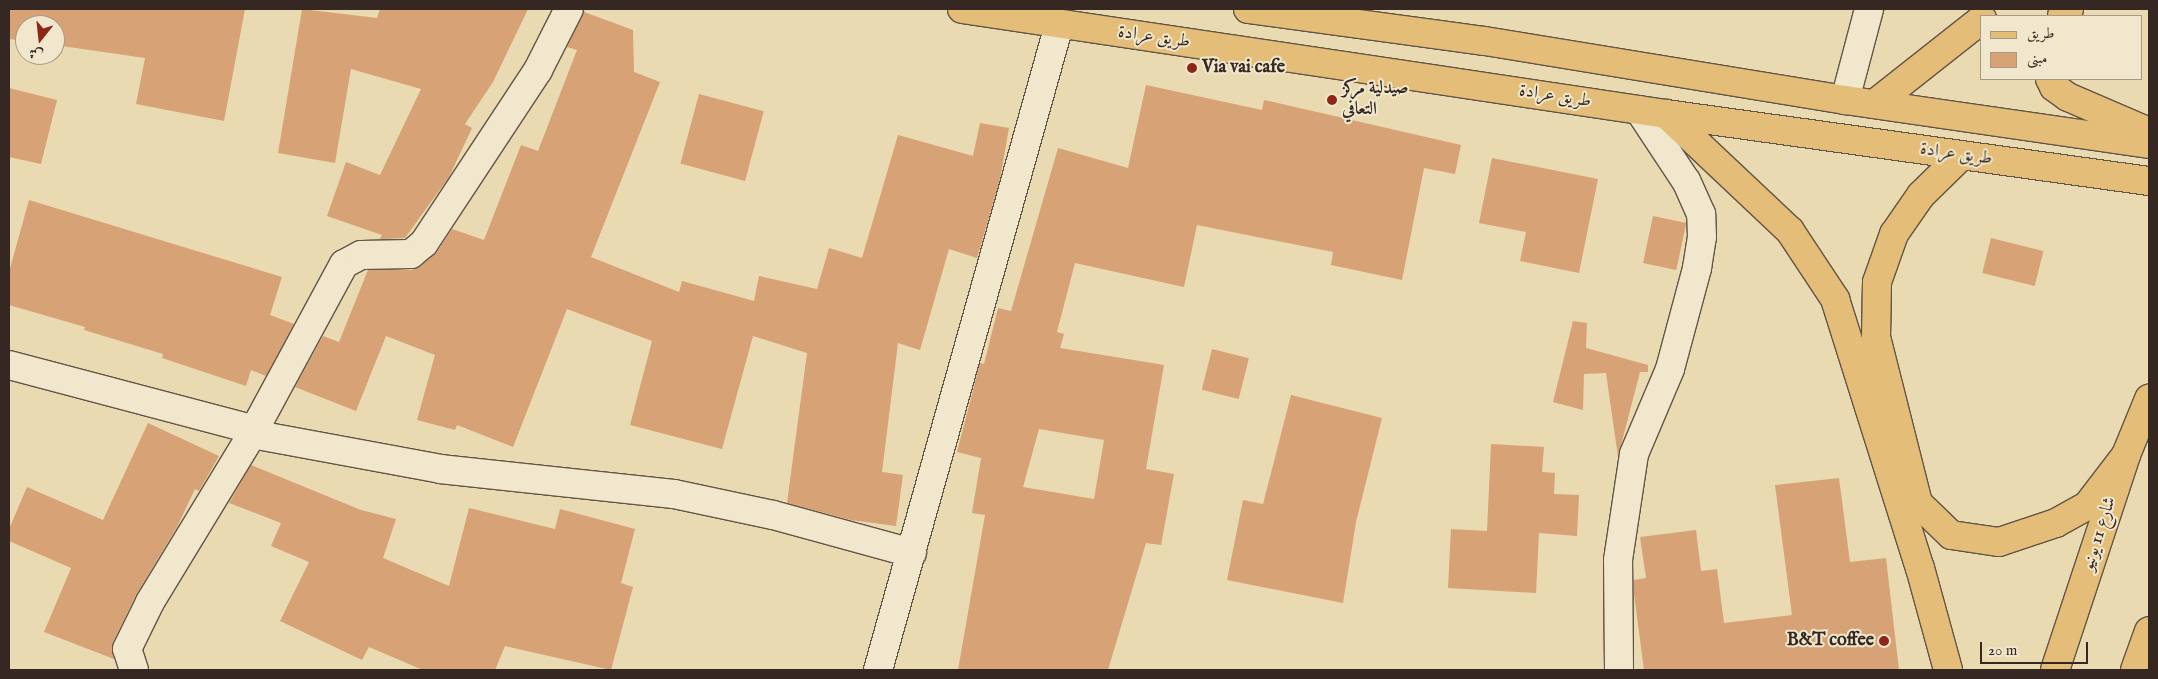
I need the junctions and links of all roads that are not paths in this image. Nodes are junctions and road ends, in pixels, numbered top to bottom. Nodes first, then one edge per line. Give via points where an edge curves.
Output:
1 (569, 9) edge
2 (962, 9) edge
3 (1248, 9) edge
4 (1869, 9) edge
5 (1339, 16) edge
6 (1980, 19) edge
7 (1059, 25) junction
8 (2050, 80) edge
9 (1845, 100) junction
10 (1877, 102) junction
11 (1639, 110) junction
12 (1666, 114) junction
13 (2149, 132) edge
14 (2149, 144) edge
15 (1961, 156) junction
16 (2149, 181) edge
17 (9, 366) edge
18 (2149, 399) edge
19 (252, 434) junction
20 (2126, 455) junction
21 (912, 553) junction
22 (2149, 631) edge
23 (134, 670) edge
24 (878, 670) edge
25 (1619, 670) edge
26 (1948, 670) edge
27 (2055, 670) edge
28 (2135, 670) edge

1 - 19 street via 538,70 424,243 411,254 361,255 344,264
2 - 7 main road, طريق عرادة
3 - 5 main road
4 - 9 street
5 - 9 main road
6 - 10 main road
7 - 11 main road, طريق عرادة via 1379,69
7 - 21 street
8 - 13 main road via 2068,98
9 - 10 main road
10 - 14 main road
11 - 12 main road, طريق عرادة
11 - 25 street via 1686,181 1701,214 1702,237 1670,369 1634,454 1618,560
12 - 15 main road, طريق عرادة
12 - 26 main road via 1790,231 1835,299 1920,568
15 - 16 main road, طريق عرادة
15 - 20 main road via 1921,195 1894,234 1877,282 1876,337 1918,503 1951,535 1999,542 2056,522 2087,506
17 - 19 street via 251,429
18 - 20 main road, شارع 11 يونيو
19 - 21 street via 440,468 674,494 773,515
19 - 23 street via 150,602 127,650
20 - 27 main road, شارع 11 يونيو
21 - 24 street
22 - 28 main road

